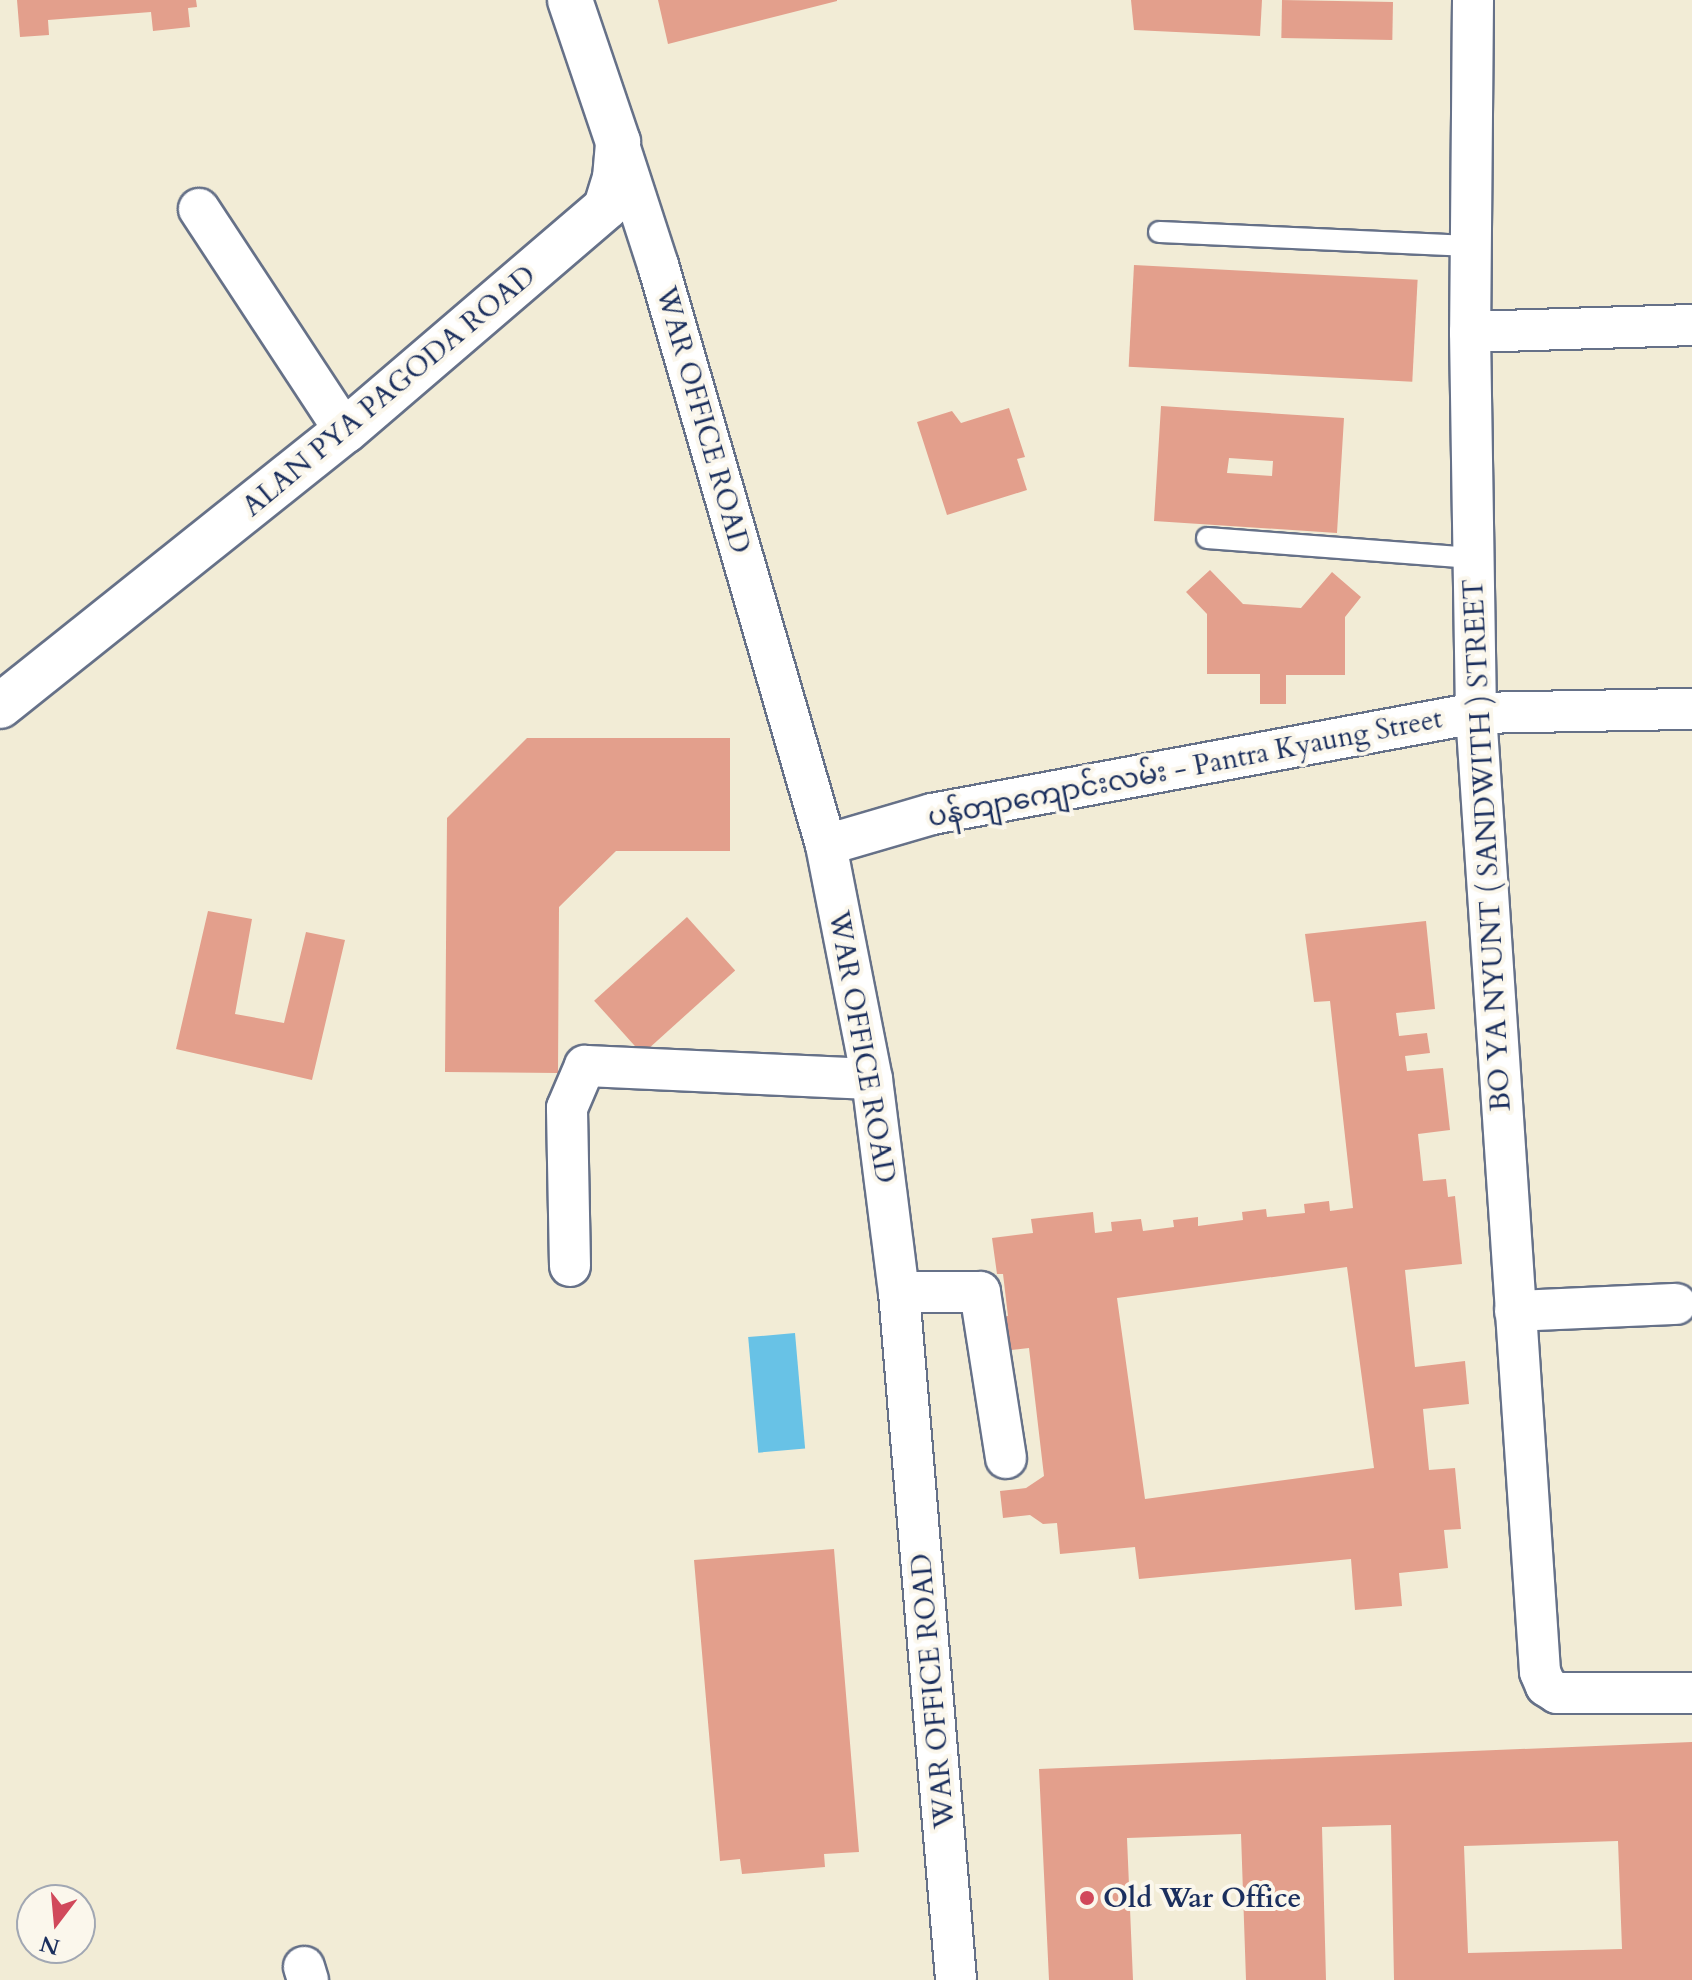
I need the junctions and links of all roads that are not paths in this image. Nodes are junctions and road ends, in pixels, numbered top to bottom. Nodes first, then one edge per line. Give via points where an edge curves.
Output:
1 (570, 0) edge
2 (1473, 0) edge
3 (618, 142) junction
4 (199, 209) dead end
5 (1159, 232) dead end
6 (1471, 246) junction
7 (1692, 325) edge
8 (1470, 332) junction
9 (345, 431) junction
10 (1207, 538) dead end
11 (1472, 558) junction
12 (0, 706) edge
13 (1692, 709) edge
14 (1476, 713) junction
15 (826, 845) junction
16 (872, 1079) junction
17 (570, 1266) dead end
18 (899, 1292) junction
19 (1676, 1304) dead end
20 (1515, 1311) junction
21 (1006, 1458) dead end
22 (1692, 1693) edge
23 (956, 1980) edge

1 - 3 main road, ALAN PYA PAGODA ROAD
2 - 6 street, BO YA NYUNT ( SANDWITH ) STREET
3 - 9 main road, ALAN PYA PAGODA ROAD via 606,207
3 - 15 street, WAR OFFICE ROAD
4 - 9 street
5 - 6 lane
6 - 8 street, BO YA NYUNT ( SANDWITH ) STREET
7 - 8 street
8 - 11 street, BO YA NYUNT ( SANDWITH ) STREET
9 - 12 main road, ALAN PYA PAGODA ROAD
10 - 11 lane
11 - 14 street, BO YA NYUNT ( SANDWITH ) STREET
13 - 14 street, ပန်တျာကျောင်းလမ်း - Pantra Kyaung Street
14 - 15 street, ပန်တျာကျောင်းလမ်း - Pantra Kyaung Street via 932,814
14 - 20 street, BO YA NYUNT ( SANDWITH ) STREET
15 - 16 street, WAR OFFICE ROAD
16 - 17 street via 585,1066 567,1108
16 - 18 street, WAR OFFICE ROAD
18 - 21 street via 980,1292
18 - 23 street, WAR OFFICE ROAD
19 - 20 street
20 - 22 street, BO YA NYUNT ( SANDWITH ) STREET via 1540,1672 1546,1686 1557,1693

